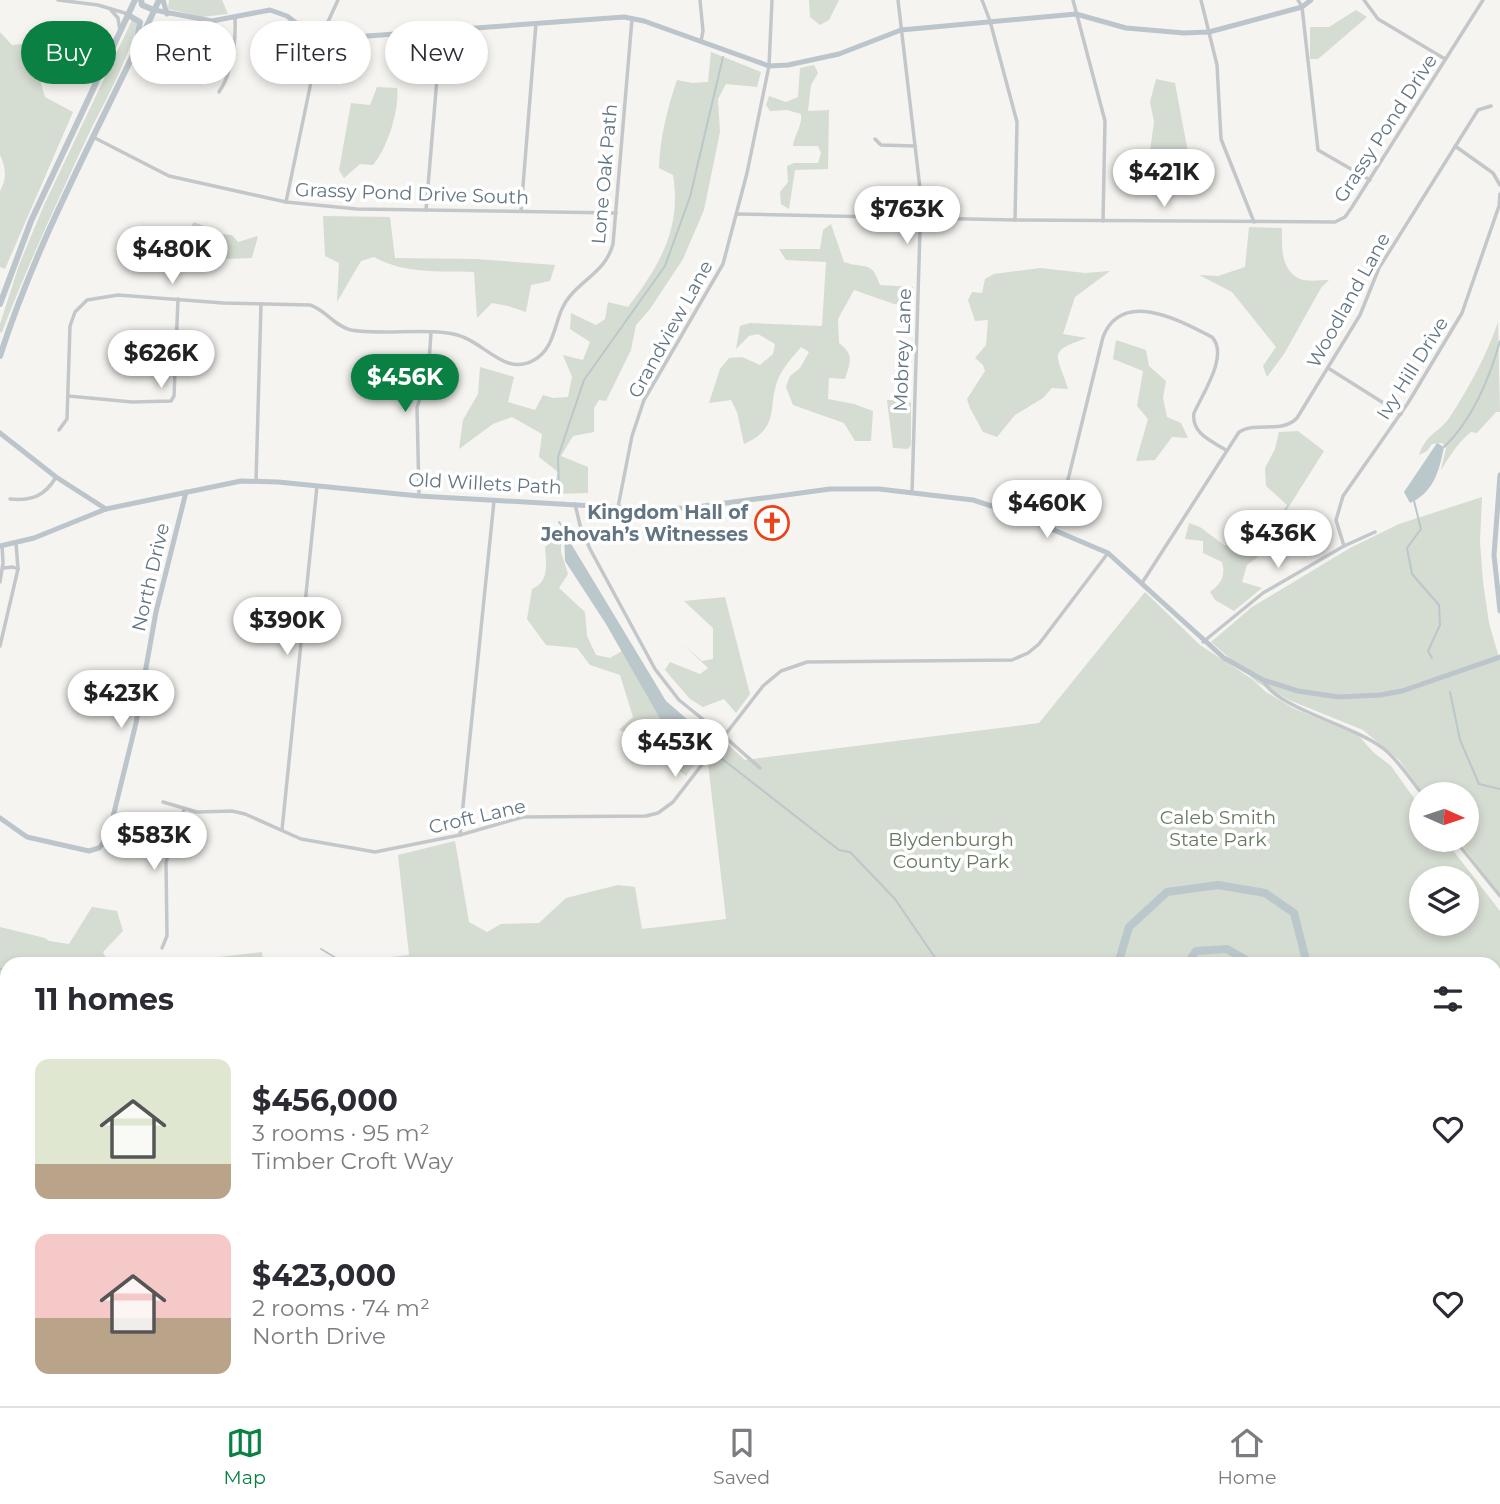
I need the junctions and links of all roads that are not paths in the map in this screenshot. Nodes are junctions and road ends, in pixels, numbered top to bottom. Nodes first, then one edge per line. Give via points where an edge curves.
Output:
1 (58, 0) edge
2 (135, 0) edge
3 (141, 0) edge
4 (161, 0) edge
5 (338, 0) edge
6 (700, 0) edge
7 (772, 0) edge
8 (898, 0) edge
9 (982, 0) edge
10 (1073, 0) edge
11 (1201, 0) edge
12 (1298, 0) edge
13 (1311, 0) edge
14 (1364, 0) edge
15 (1483, 0) edge
16 (79, 1) edge
17 (1302, 7) junction
18 (109, 9) junction
19 (154, 10) junction
20 (167, 14) junction
21 (1076, 14) junction
22 (128, 15) junction
23 (235, 17) junction
24 (632, 17) junction
25 (138, 21) edge
26 (149, 21) edge
27 (293, 21) edge
28 (328, 21) edge
29 (990, 21) junction
30 (536, 23) junction
31 (488, 27) edge
32 (901, 30) junction
33 (120, 32) junction
34 (1209, 32) junction
35 (701, 41) junction
36 (130, 59) edge
37 (1445, 60) junction
38 (769, 66) junction
39 (311, 84) edge
40 (437, 84) edge
41 (219, 92) dead end
42 (1491, 106) dead end
43 (93, 137) junction
44 (875, 139) dead end
45 (915, 146) junction
46 (1455, 146) junction
47 (1370, 180) junction
48 (1500, 185) edge
49 (1500, 194) edge
50 (286, 202) junction
51 (426, 210) junction
52 (521, 212) junction
53 (616, 213) junction
54 (737, 214) junction
55 (920, 218) junction
56 (1015, 220) junction
57 (1103, 220) junction
58 (1254, 222) junction
59 (178, 299) junction
60 (0, 304) edge
61 (261, 304) junction
62 (431, 333) junction
63 (0, 356) edge
64 (1328, 368) junction
65 (68, 396) junction
66 (1401, 414) junction
67 (59, 430) dead end
68 (0, 433) edge
69 (1226, 450) junction
70 (1500, 475) edge
71 (56, 477) junction
72 (256, 481) junction
73 (317, 486) junction
74 (186, 492) junction
75 (912, 493) junction
76 (419, 496) junction
77 (10, 499) dead end
78 (494, 501) junction
79 (575, 504) junction
80 (618, 507) junction
81 (106, 509) junction
82 (1053, 529) junction
83 (1375, 532) dead end
84 (16, 543) junction
85 (1, 545) edge
86 (1344, 546) junction
87 (1108, 553) junction
88 (3, 568) junction
89 (18, 569) junction
90 (0, 582) edge
91 (1142, 583) junction
92 (1500, 611) edge
93 (0, 612) edge
94 (8, 614) junction
95 (1203, 642) junction
96 (0, 646) edge
97 (1500, 657) edge
98 (1263, 680) junction
99 (725, 737) junction
100 (760, 768) dead end
101 (1413, 782) edge
102 (163, 802) dead end
103 (184, 810) junction
104 (0, 818) edge
105 (282, 830) junction
106 (460, 835) junction
107 (1465, 852) edge
108 (1500, 896) edge
109 (162, 948) dead end

1 - 16 street
2 - 22 highway
3 - 19 highway
4 - 19 highway
4 - 20 street
5 - 28 street
6 - 35 street
7 - 38 street, Grandview Lane
8 - 32 street, Mobrey Lane
9 - 29 street
10 - 21 street
11 - 34 street
12 - 17 street
13 - 17 street
14 - 37 street via 1378,19
15 - 37 street, Grassy Pond Drive
16 - 18 street
17 - 34 street
17 - 47 street via 1318,150
18 - 22 street
18 - 33 street via 118,18
19 - 20 street
19 - 26 highway
20 - 23 street via 212,21
21 - 29 street
21 - 34 street via 1126,28
21 - 57 street via 1105,121
22 - 25 highway
22 - 33 highway
23 - 27 street via 279,12
23 - 41 street via 229,71
24 - 30 street
24 - 35 street
24 - 53 street, Lone Oak Path
29 - 32 street
29 - 56 street via 1017,122
30 - 31 street
30 - 52 street
32 - 38 street via 839,54
32 - 45 street, Mobrey Lane
33 - 60 highway via 34,214
34 - 58 street via 1217,65 1221,139
35 - 38 street
36 - 43 highway
37 - 47 street, Grassy Pond Drive
38 - 54 street, Grandview Lane
39 - 50 street
40 - 51 street
42 - 46 street, Woodland Lane via 1478,110
43 - 50 street, Grassy Pond Drive South via 169,176
43 - 63 highway via 44,240
44 - 45 street via 881,145
45 - 55 street, Mobrey Lane
46 - 48 street via 1493,173
46 - 64 street, Woodland Lane via 1379,268 1360,315
47 - 58 street, Grassy Pond Drive via 1345,217 1335,222
49 - 66 street, Ivy Hill Drive via 1462,313
50 - 51 street, Grassy Pond Drive South
51 - 52 street, Grassy Pond Drive South
52 - 53 street, Grassy Pond Drive South
53 - 62 street, Lone Oak Path via 611,254 564,303 540,357 520,366 505,363 472,341
54 - 55 street, Grassy Pond Drive
54 - 80 street, Grandview Lane via 723,264 644,400
55 - 56 street, Grassy Pond Drive
55 - 75 street, Mobrey Lane
56 - 57 street, Grassy Pond Drive
57 - 58 street, Grassy Pond Drive
59 - 61 street
59 - 65 street via 118,295 87,300 70,326
59 - 65 street via 171,401
61 - 62 street via 318,308 354,331
61 - 72 street
62 - 76 street via 428,376 417,407
64 - 66 street
64 - 69 street, Woodland Lane via 1293,422 1244,429
65 - 67 street via 67,419
66 - 86 street, Ivy Hill Drive via 1343,496 1336,520
68 - 71 street
69 - 82 street via 1203,436 1192,421 1219,356 1217,342 1162,313 1119,317 1103,337
69 - 91 street, Woodland Lane
70 - 92 street via 1494,555
71 - 77 street via 39,496
71 - 81 street
72 - 73 street, Old Willets Path
72 - 74 street, Old Willets Path
73 - 76 street, Old Willets Path
73 - 105 street
74 - 81 street, Old Willets Path
74 - 104 street, North Drive via 108,837 99,848 89,851 27,836
75 - 80 street, Old Willets Path via 830,489 689,508
75 - 82 street, Old Willets Path via 972,500
76 - 78 street, Old Willets Path
78 - 79 street, Old Willets Path
78 - 106 street
79 - 80 street, Old Willets Path
79 - 99 street via 590,550 654,669 679,701
81 - 84 street, Old Willets Path
82 - 87 street, Old Willets Path
83 - 86 street
84 - 85 street, Old Willets Path
84 - 89 street
85 - 88 street
86 - 95 street via 1263,593
87 - 91 street, Old Willets Path
87 - 99 street, Croft Lane via 1039,645 1028,653 998,661 799,663 771,677
88 - 89 street
88 - 90 street
89 - 94 street
91 - 95 street, Old Willets Path
93 - 94 street
94 - 96 street
95 - 98 street, Old Willets Path
97 - 98 street, Old Willets Path via 1402,691 1361,697 1319,695
98 - 101 street via 1286,702 1355,730 1385,749
99 - 100 street
99 - 106 street, Croft Lane via 673,802 658,813 523,817
102 - 103 street, Croft Lane
103 - 105 street, Croft Lane via 232,811
103 - 109 street via 166,862 167,936
105 - 106 street, Croft Lane via 301,839 375,852
107 - 108 street

